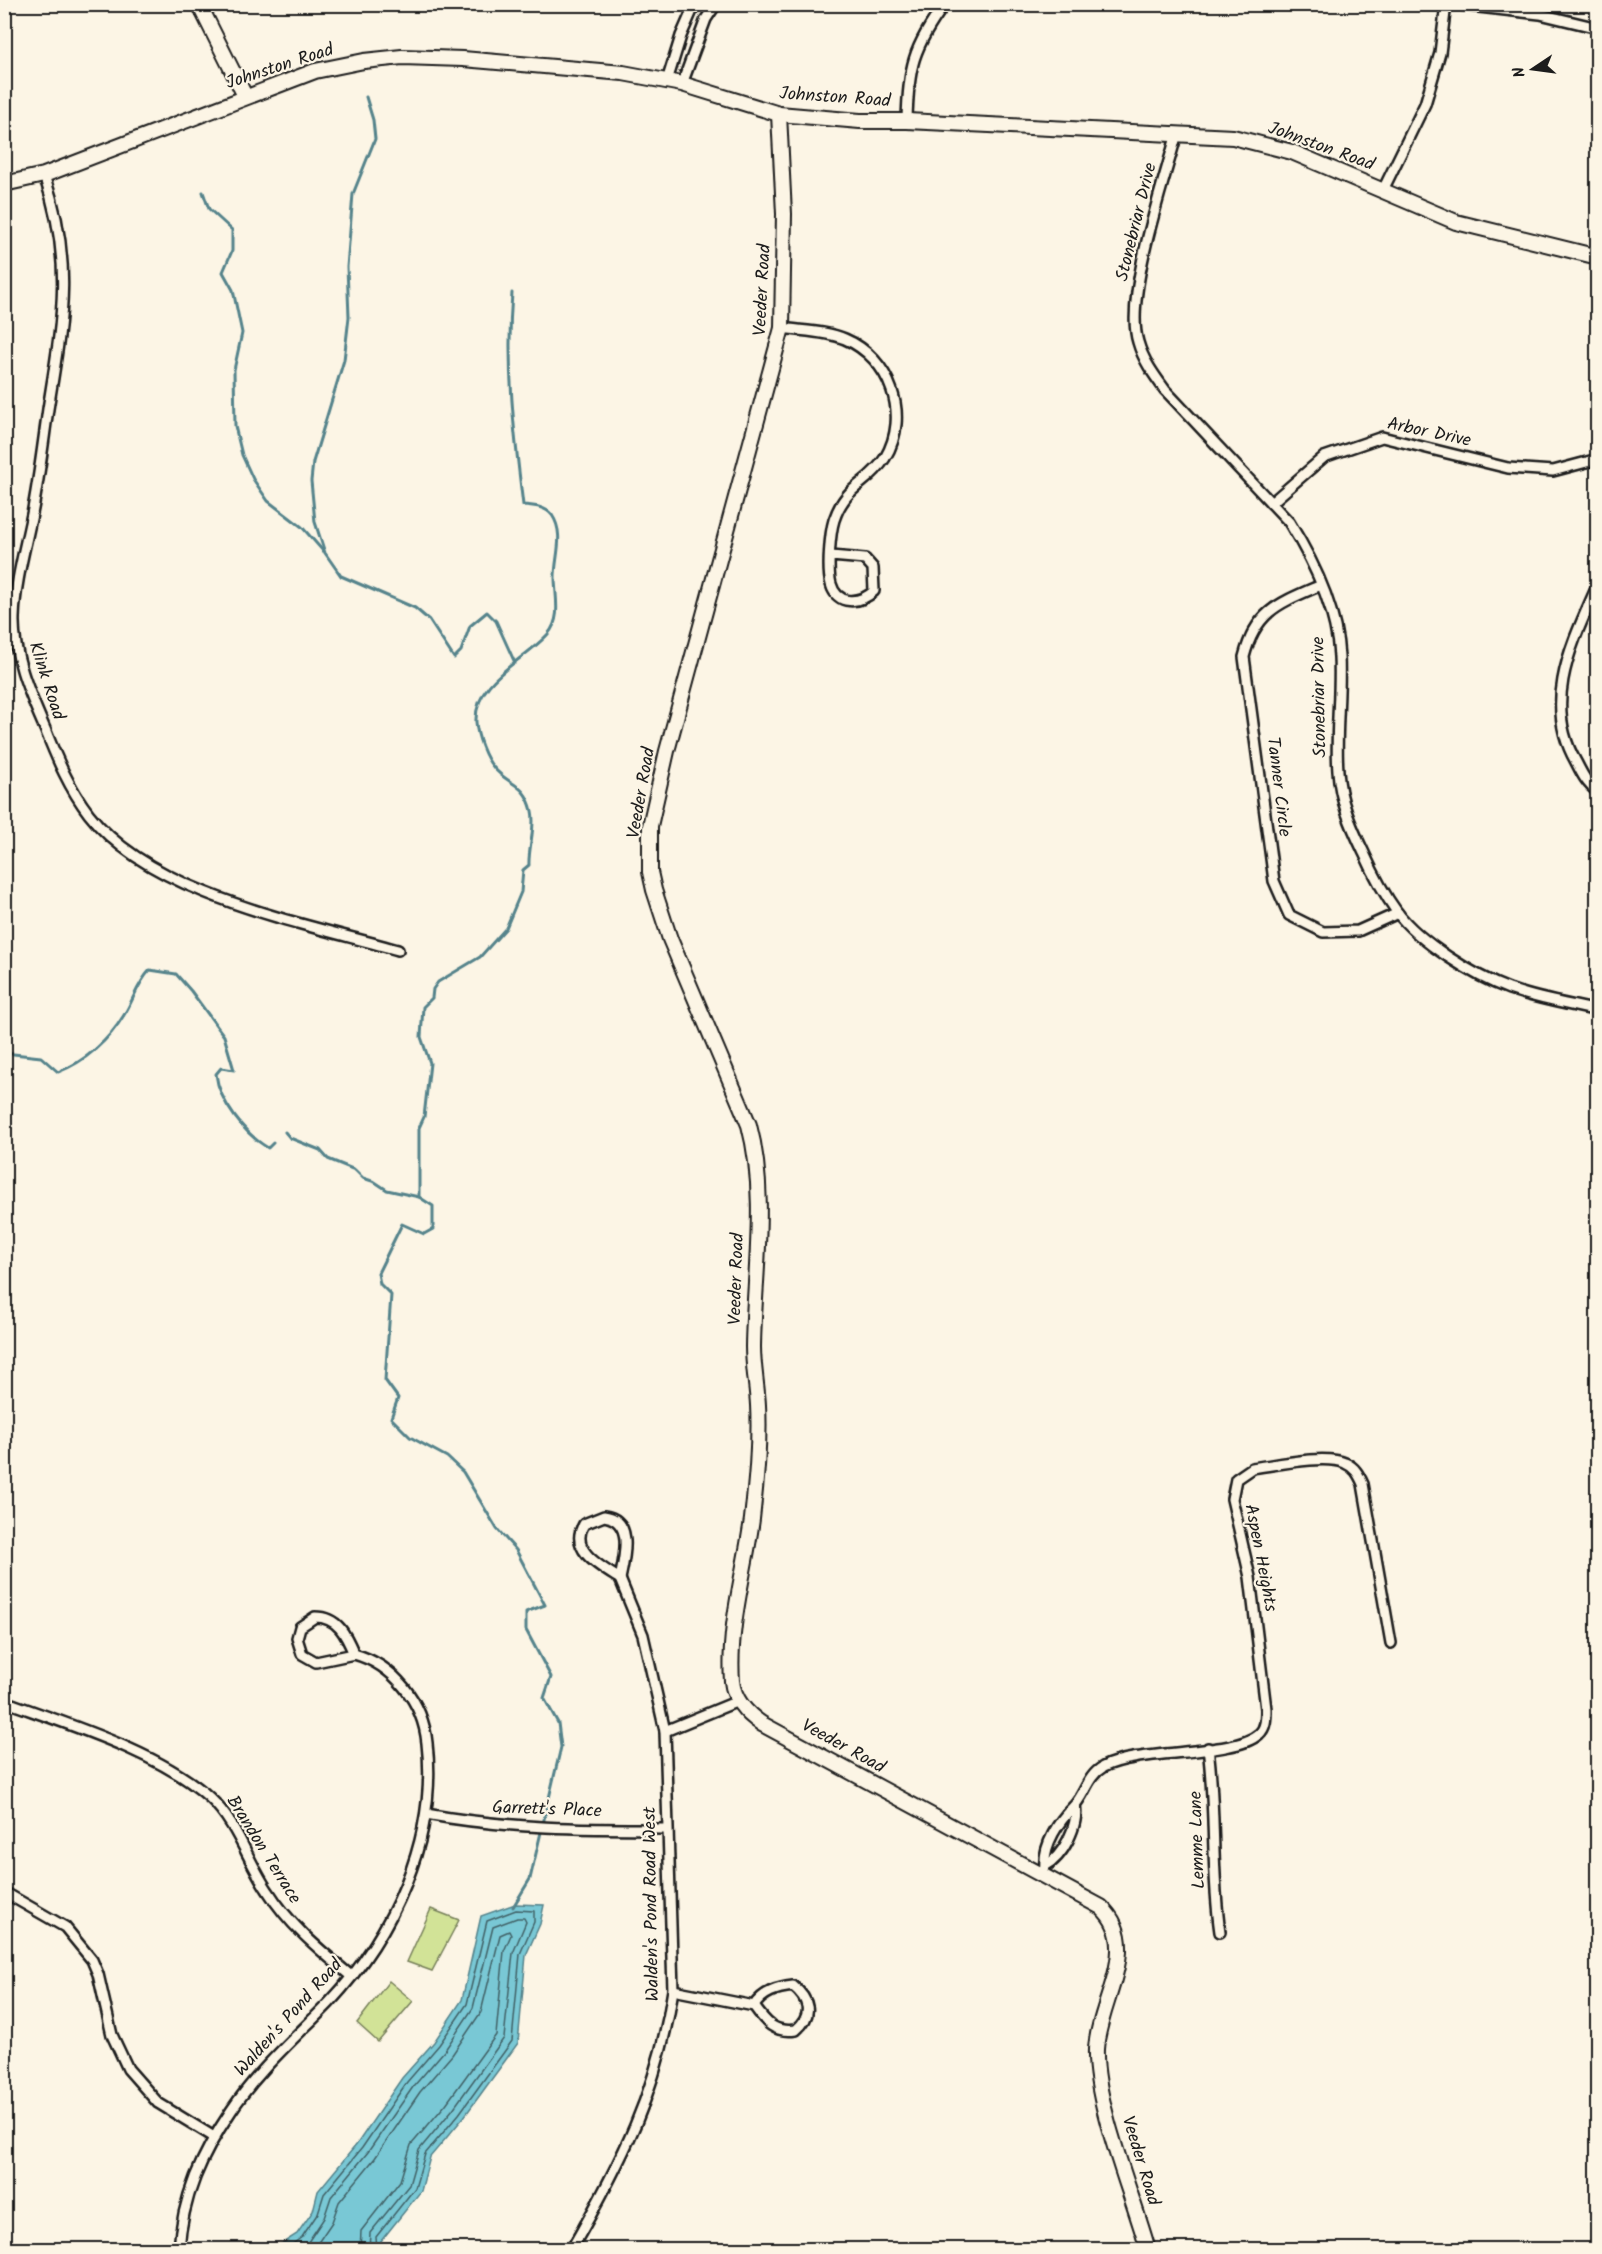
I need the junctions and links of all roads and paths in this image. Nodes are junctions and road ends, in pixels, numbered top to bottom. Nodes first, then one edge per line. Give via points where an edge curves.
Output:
1 (199, 4) edge
2 (695, 4) edge
3 (716, 4) edge
4 (945, 4) edge
5 (1446, 4) edge
6 (1452, 4) edge
7 (1598, 28) edge
8 (667, 81) junction
9 (682, 84) junction
10 (245, 96) junction
11 (779, 114) junction
12 (908, 120) junction
13 (1177, 133) junction
14 (44, 175) junction
15 (4, 184) edge
16 (1383, 190) junction
17 (1598, 257) edge
18 (782, 328) junction
19 (1598, 459) edge
20 (1271, 503) junction
21 (831, 556) junction
22 (1598, 584) edge
23 (1321, 585) junction
24 (1598, 792) edge
25 (1398, 913) junction
26 (398, 950) dead end
27 (1598, 1011) edge
28 (620, 1579) junction
29 (1391, 1643) dead end
30 (354, 1654) junction
31 (4, 1701) edge
32 (738, 1701) junction
33 (665, 1731) junction
34 (1208, 1748) junction
35 (1075, 1806) junction
36 (426, 1814) junction
37 (667, 1828) junction
38 (1043, 1871) junction
39 (4, 1892) edge
40 (1220, 1932) dead end
41 (351, 1976) junction
42 (673, 1990) junction
43 (754, 2006) junction
44 (214, 2137) junction
45 (179, 2250) edge
46 (571, 2250) edge
47 (1149, 2250) edge

1 - 10 street
2 - 8 street
3 - 9 street via 706,19
4 - 12 street via 926,30 912,61
5 - 16 street via 1440,53 1425,104
6 - 7 street via 1540,14
8 - 9 street, Johnston Road
8 - 10 street, Johnston Road via 623,73 402,57 315,71
9 - 11 street, Johnston Road
10 - 14 street, Johnston Road
11 - 12 street, Johnston Road via 860,121
11 - 18 street, Veeder Road via 784,214
12 - 13 street, Johnston Road
13 - 16 street, Johnston Road via 1233,137 1270,145
13 - 20 street, Stonebriar Drive via 1136,291 1137,341 1165,390
14 - 15 street, Johnston Road
14 - 26 street, Klink Road via 56,211 64,262 62,315 38,485 16,594 14,636 28,689 66,779 90,815 116,841 189,886 263,912
16 - 17 street, Johnston Road via 1456,222
18 - 21 street via 844,338 863,350 894,390 898,415 894,437 874,472 841,500 831,530
18 - 32 street, Veeder Road via 650,826 654,890 670,939 749,1125 759,1180 753,1349 758,1428 752,1520 732,1650 732,1684
19 - 20 street, Arbor Drive via 1553,471 1508,468 1382,437 1324,458
20 - 23 street, Stonebriar Drive via 1304,547
21 - 21 street via 831,584 838,596 848,601 864,600 874,591 873,568 865,559
22 - 24 street via 1567,656 1559,702 1569,749 1589,785
23 - 25 street, Stonebriar Drive via 1337,632 1338,771 1346,814
23 - 25 street, Tanner Circle via 1275,605 1257,623 1244,657 1274,881 1289,915 1323,932 1358,931
25 - 27 street, Stonebriar Drive via 1430,943 1480,976 1509,989
28 - 28 street via 595,1563 580,1545 581,1529 591,1519 609,1516 621,1527 626,1541
28 - 33 street, Walden's Pond Road West via 643,1635
29 - 34 street, Aspen Heights via 1359,1474 1344,1462 1327,1460 1242,1472 1236,1479 1232,1499 1250,1577 1265,1724 1251,1740
30 - 30 street via 309,1660 298,1646 300,1627 315,1617 326,1617 347,1637
30 - 36 street, Walden's Pond Road via 380,1665 399,1680 419,1709 429,1758
31 - 41 street, Brandon Terrace via 133,1752 194,1784 224,1813 288,1920
32 - 33 street
32 - 38 street, Veeder Road via 762,1724
33 - 37 street, Walden's Pond Road West
34 - 35 street, Aspen Heights via 1126,1759 1102,1767 1089,1780
34 - 40 street, Lemme Lane
35 - 38 street, Aspen Heights via 1065,1813 1044,1854
35 - 38 street, Aspen Heights via 1077,1818 1057,1861
36 - 37 street, Garrett's Place via 482,1824 552,1829
36 - 41 street, Walden's Pond Road via 402,1893 379,1937
37 - 42 street, Walden's Pond Road West
38 - 47 street, Veeder Road via 1113,1917 1120,1936 1120,1958 1099,2022 1098,2070 1108,2120
39 - 44 street via 64,1927 92,1960 112,2035 128,2069 158,2103
41 - 44 street, Walden's Pond Road via 262,2071
42 - 43 street
42 - 46 street, Walden's Pond Road West via 652,2085 634,2133
43 - 43 street via 770,2026 782,2031 796,2030 808,2016 808,2006 793,1986 778,1987
44 - 45 street, Walden's Pond Road via 192,2182

